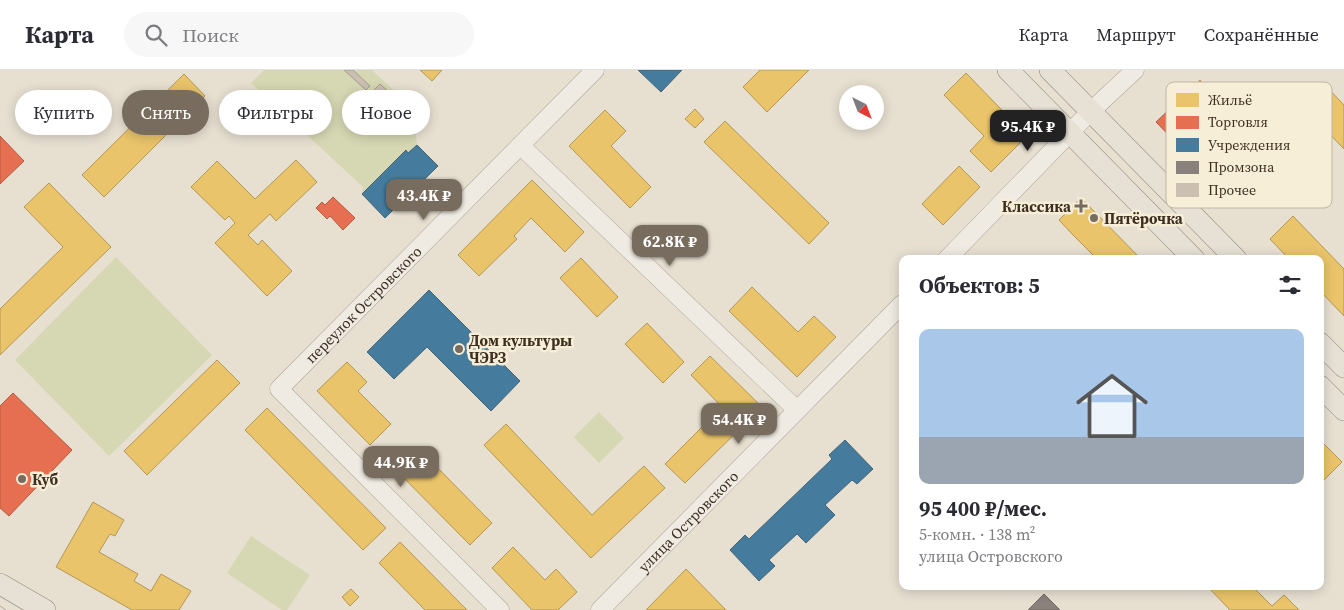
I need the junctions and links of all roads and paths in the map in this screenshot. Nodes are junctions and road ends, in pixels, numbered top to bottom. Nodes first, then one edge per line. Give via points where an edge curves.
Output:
1 (595, 70) edge
2 (1008, 70) edge
3 (1050, 70) edge
4 (1135, 70) edge
5 (1090, 112) junction
6 (1069, 133) junction
7 (520, 146) junction
8 (1166, 189) edge
9 (1185, 208) edge
10 (951, 255) edge
11 (1190, 255) edge
12 (1232, 255) edge
13 (899, 307) edge
14 (1324, 347) edge
15 (1344, 367) edge
16 (1324, 390) edge
17 (797, 410) junction
18 (1344, 410) edge
19 (0, 584) edge
20 (45, 610) edge
21 (500, 610) edge
22 (600, 610) edge

1 - 7 street, переулок Островского
2 - 6 main road
3 - 5 main road
4 - 5 street
5 - 6 street
5 - 8 main road
6 - 10 street
6 - 11 main road
7 - 17 street
7 - 21 street, переулок Островского via 279,389
9 - 12 main road
13 - 17 street, улица Островского
14 - 15 main road
16 - 18 main road
17 - 22 street, улица Островского
19 - 20 main road

